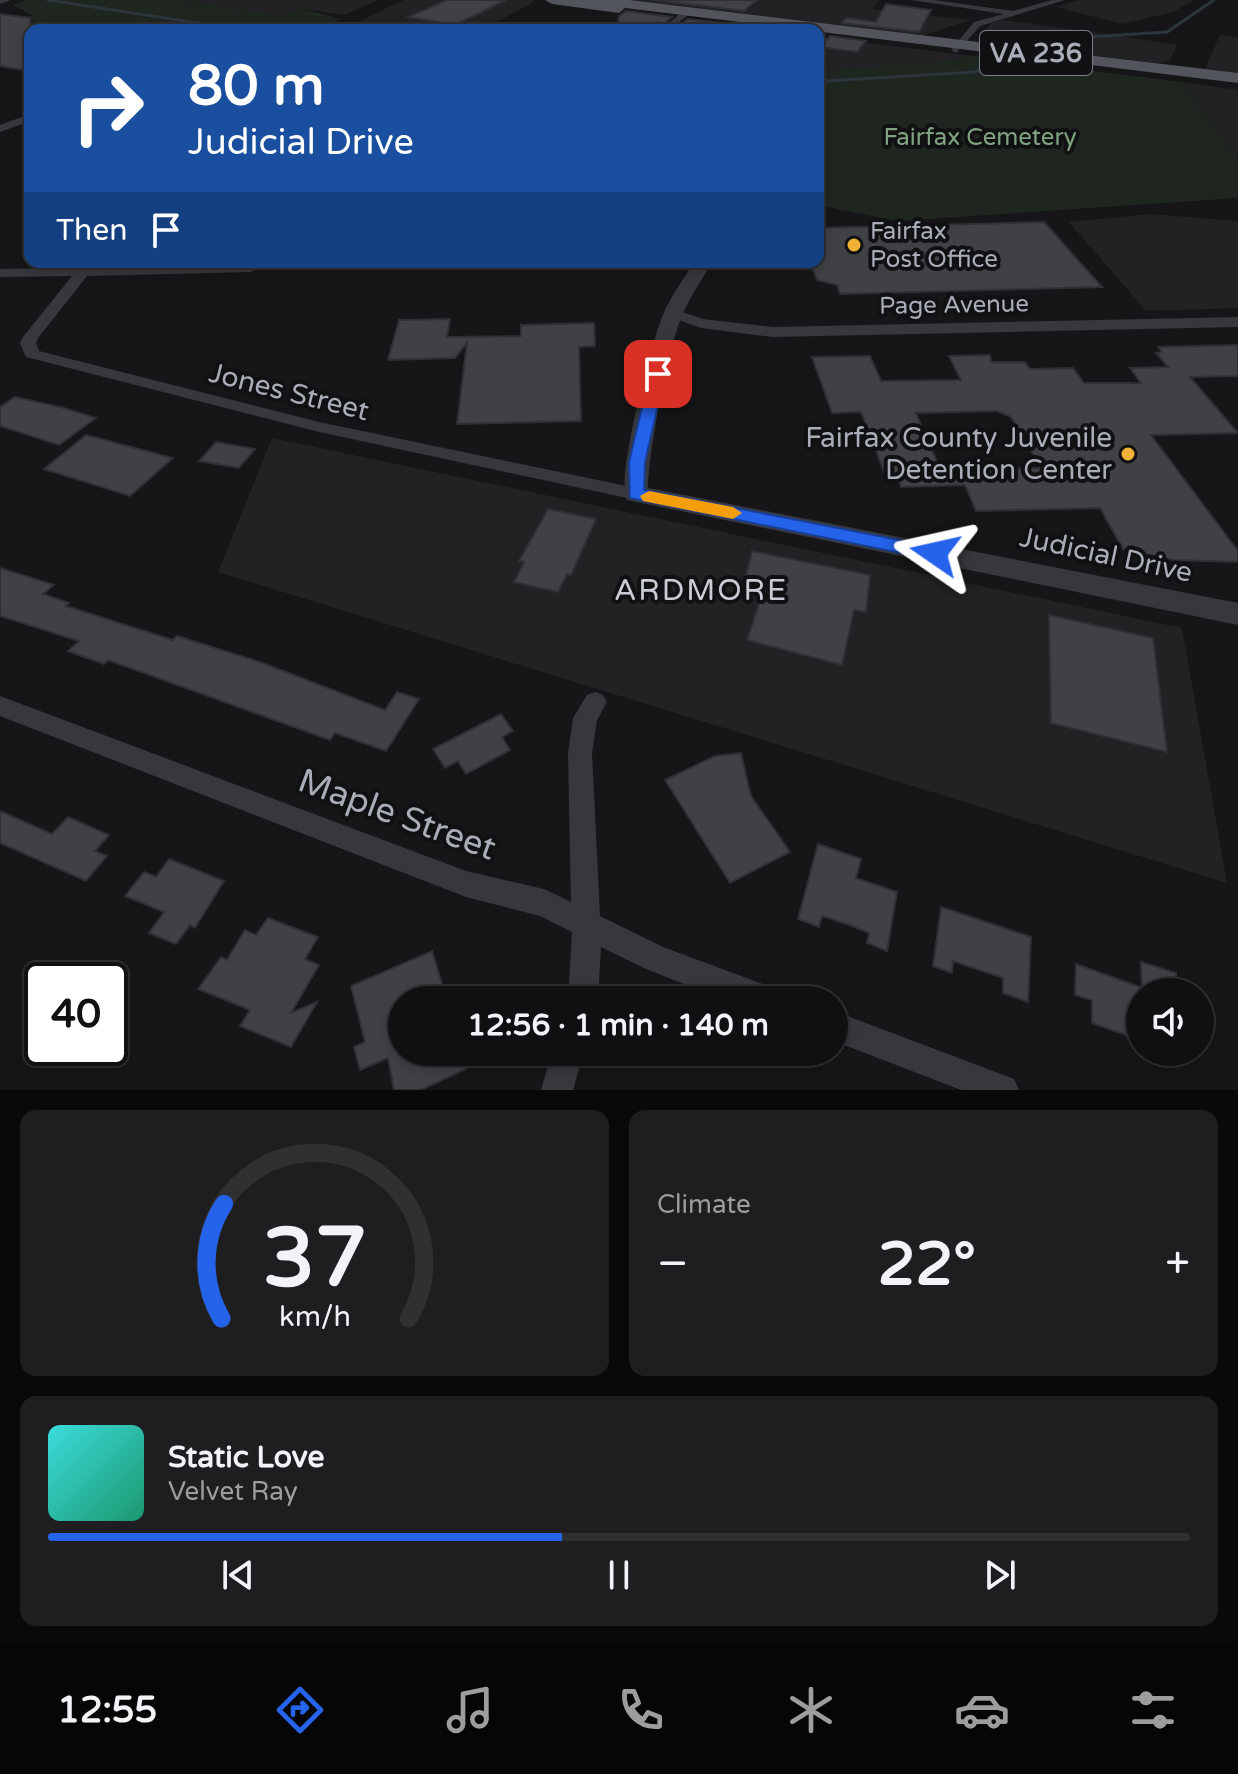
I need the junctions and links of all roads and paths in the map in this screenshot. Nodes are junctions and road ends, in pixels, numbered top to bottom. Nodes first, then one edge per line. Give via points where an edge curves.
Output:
1 (7, 0) edge
2 (552, 0) edge
3 (915, 0) edge
4 (1055, 0) edge
5 (596, 1) edge
6 (0, 2) edge
7 (1013, 13) junction
8 (685, 14) junction
9 (672, 24) edge
10 (751, 24) edge
11 (764, 24) edge
12 (824, 31) edge
13 (958, 47) junction
14 (1238, 78) edge
15 (1238, 85) edge
16 (24, 119) edge
17 (0, 129) edge
18 (699, 268) edge
19 (247, 269) dead end
20 (0, 273) edge
21 (82, 273) junction
22 (673, 313) junction
23 (1238, 322) edge
24 (636, 494) junction
25 (1238, 614) edge
26 (595, 702) dead end
27 (0, 706) edge
28 (584, 921) junction
29 (584, 986) edge
30 (728, 986) edge
31 (848, 1031) edge
32 (564, 1066) edge
33 (557, 1090) edge
34 (1003, 1090) edge

1 - 6 street
2 - 5 main road, VA 236
3 - 7 street
4 - 7 street
5 - 8 main road, VA 236
7 - 13 street via 977,24
8 - 9 street
8 - 10 main road, VA 236
8 - 11 main road, VA 236
12 - 13 main road, VA 236
13 - 14 main road, VA 236
13 - 15 main road, VA 236
16 - 17 street
18 - 22 street
19 - 21 street
20 - 21 street
21 - 24 street, Jones Street via 31,337 32,354 328,429
22 - 23 street, Page Avenue via 701,323 773,332
22 - 24 street via 637,462
24 - 25 street, Judicial Drive
26 - 28 street via 585,718 580,753
27 - 28 street, Maple Street via 466,884 544,903
28 - 29 street
28 - 30 street, Maple Street via 656,959
31 - 34 street
32 - 33 street

